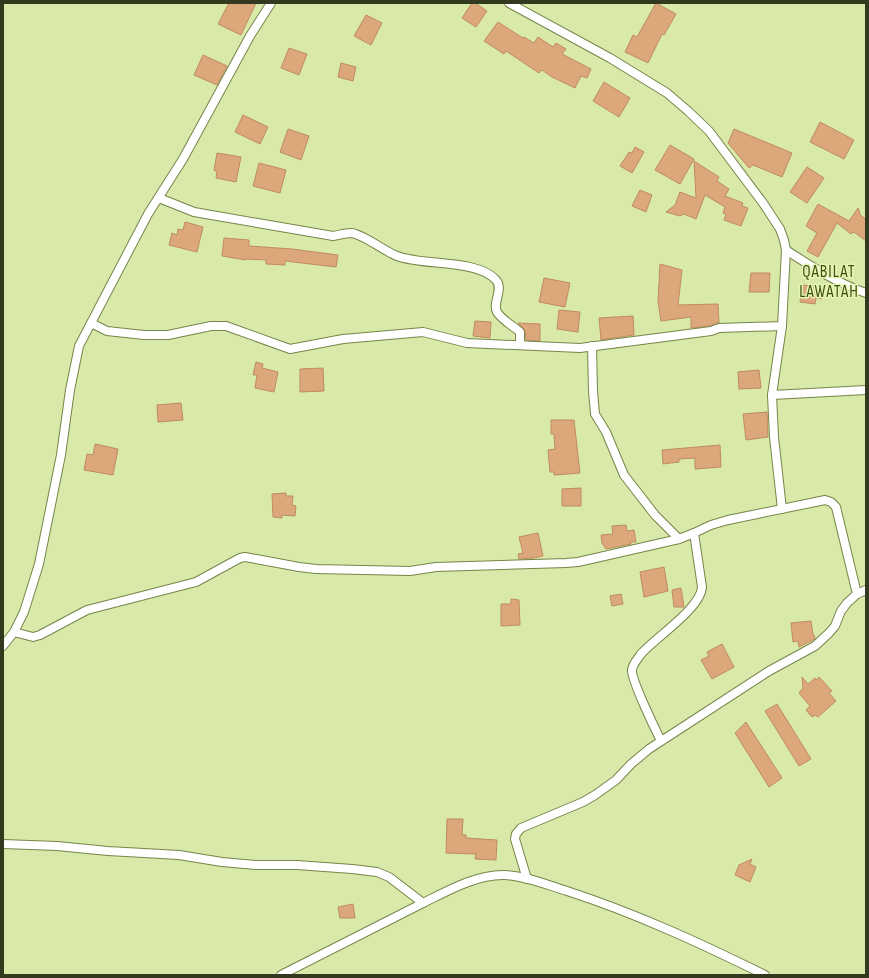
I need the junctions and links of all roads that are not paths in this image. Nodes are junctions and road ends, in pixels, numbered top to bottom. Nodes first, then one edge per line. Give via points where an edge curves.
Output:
1 (271, 3) edge
2 (511, 4) edge
3 (159, 198) junction
4 (786, 250) junction
5 (866, 293) edge
6 (91, 323) junction
7 (782, 326) junction
8 (520, 345) junction
9 (592, 346) junction
10 (866, 390) edge
11 (772, 395) junction
12 (782, 509) junction
13 (694, 533) junction
14 (679, 539) junction
15 (866, 590) edge
16 (857, 594) junction
17 (14, 632) junction
18 (3, 646) edge
19 (661, 741) junction
20 (3, 844) edge
21 (527, 879) junction
22 (423, 903) junction
23 (282, 975) edge
24 (765, 975) edge

1 - 3 street
2 - 4 street via 610,58 667,93 688,111 709,131 763,203 780,229
3 - 6 street via 148,214
3 - 8 street via 194,212 333,236 353,233 399,257 482,271 499,284 497,311 520,332
4 - 5 street via 826,275
4 - 7 street
6 - 8 street via 107,331 144,336 226,326 290,349 343,339 423,332 467,343
6 - 17 street via 77,355 61,455 39,564 24,612
7 - 9 street via 719,328
7 - 11 street
8 - 9 street via 567,348
9 - 14 street via 595,414 606,432 624,475 655,515
10 - 11 street
11 - 12 street
12 - 13 street via 718,522
12 - 16 street via 825,500 832,502 836,507
13 - 14 street
13 - 19 street via 702,587 699,598 647,647 634,663 632,670
14 - 17 street via 578,562 436,567 410,571 316,569 245,557 196,582 87,610 40,635 33,637
15 - 16 street
16 - 19 street via 841,611 835,626 815,646 769,671
17 - 18 street
19 - 21 street via 640,756 616,780 583,802 521,828 516,834 516,839
20 - 22 street via 179,855 256,865 297,865 377,872 389,877
21 - 22 street via 506,875 488,876
21 - 24 street via 620,909
22 - 23 street

